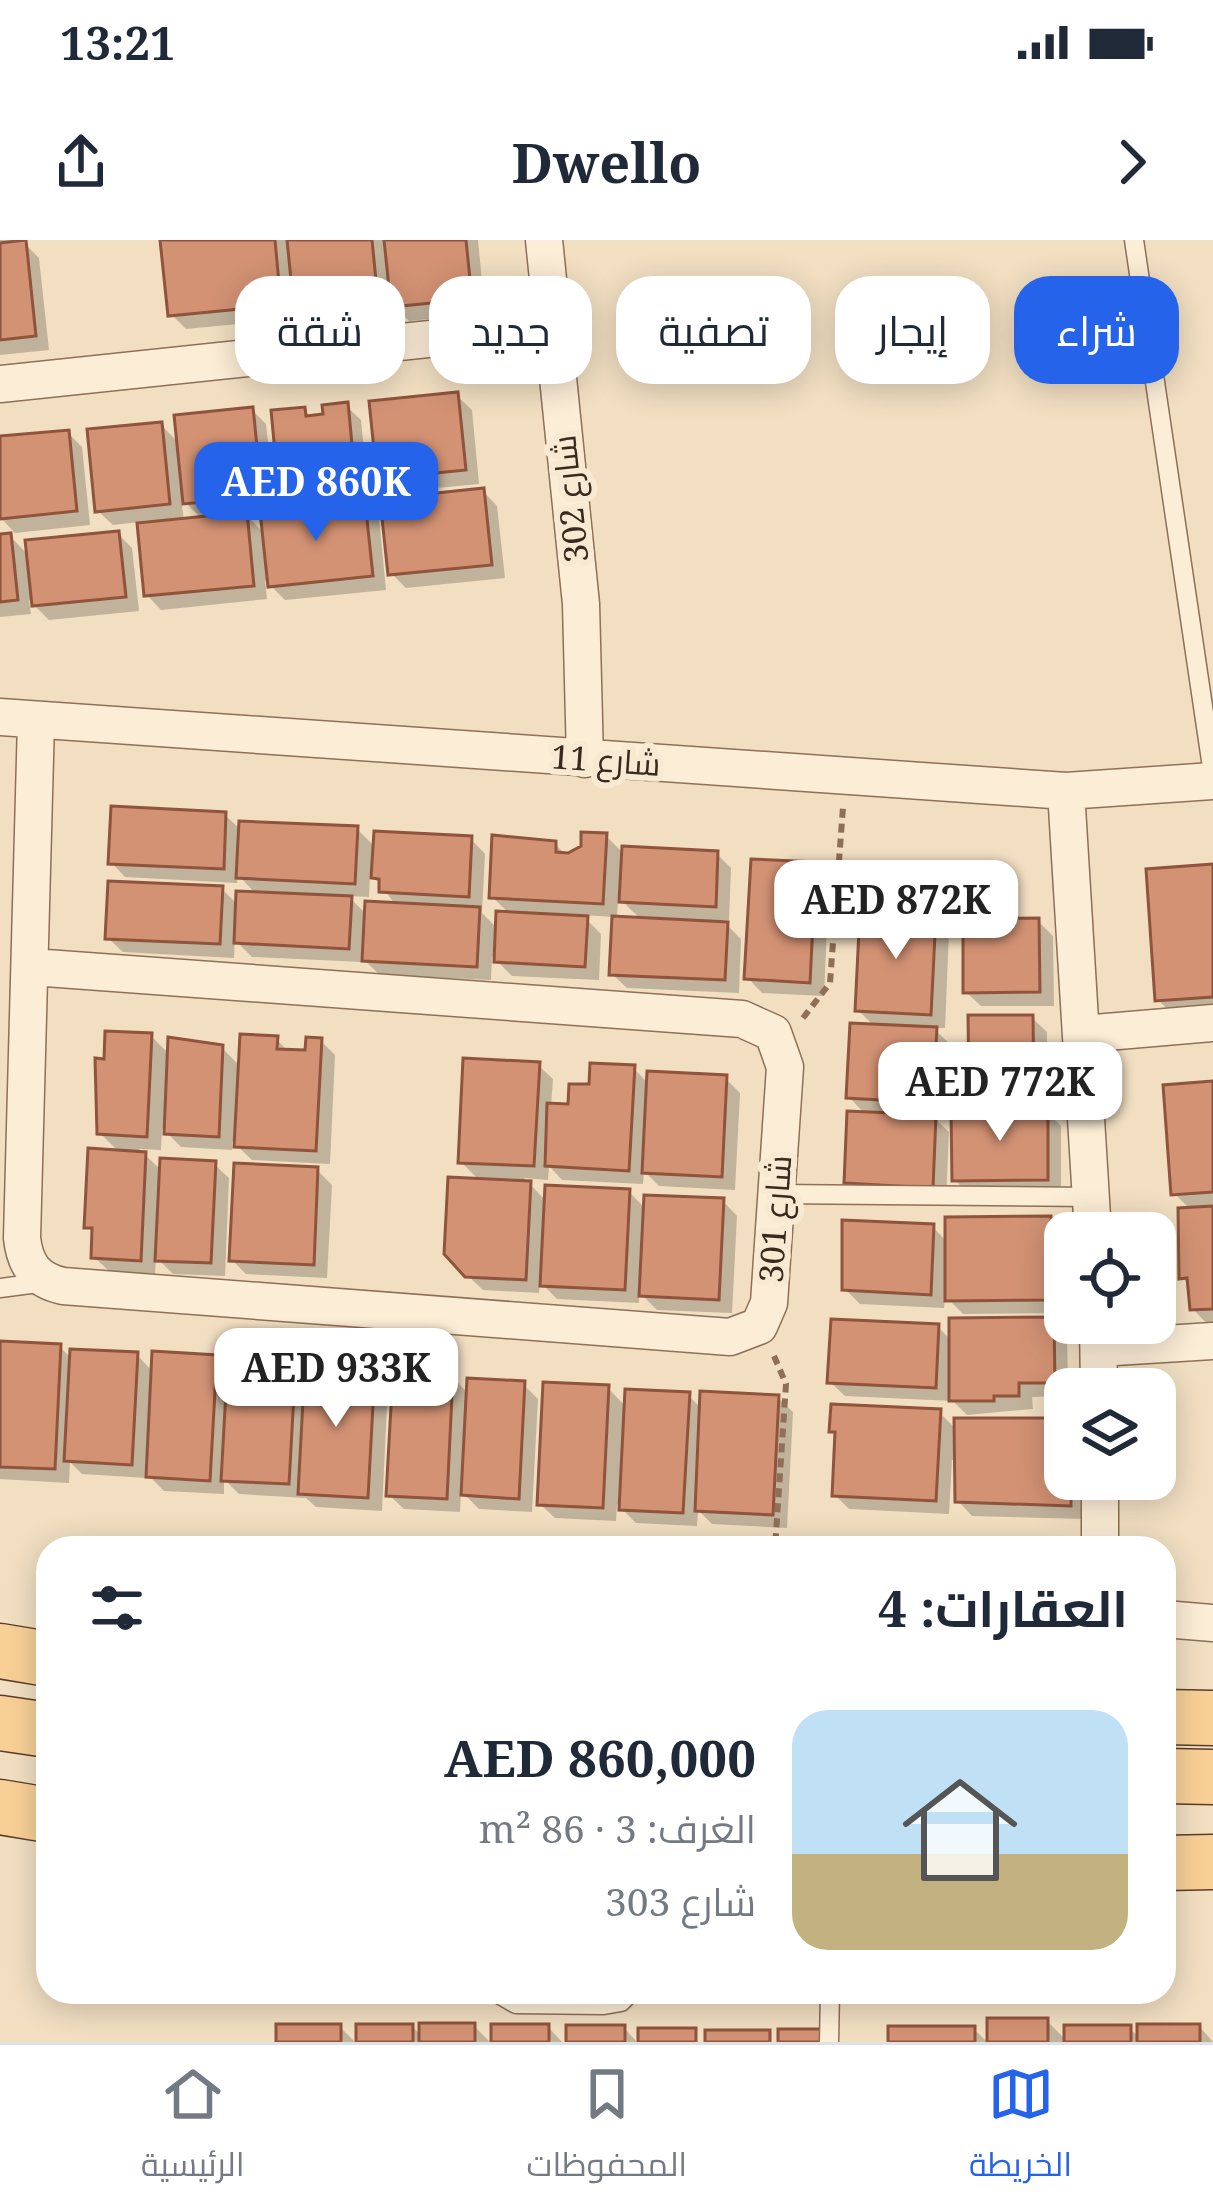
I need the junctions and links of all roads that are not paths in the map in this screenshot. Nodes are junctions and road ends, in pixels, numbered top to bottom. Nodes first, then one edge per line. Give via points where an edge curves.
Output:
1 (544, 240) edge
2 (1134, 240) edge
3 (548, 276) edge
4 (429, 339) edge
5 (0, 384) edge
6 (559, 384) edge
7 (1209, 712) edge
8 (18, 719) edge
9 (585, 759) junction
10 (1213, 777) edge
11 (1066, 791) junction
12 (32, 967) junction
13 (1213, 1023) edge
14 (1083, 1034) junction
15 (777, 1194) junction
16 (1047, 1212) edge
17 (1092, 1212) edge
18 (46, 1282) junction
19 (0, 1288) edge
20 (1176, 1339) edge
21 (1213, 1341) edge
22 (1100, 1500) edge
23 (1100, 1536) edge
24 (1176, 1620) edge
25 (1213, 1623) edge
26 (0, 1651) edge
27 (36, 1656) edge
28 (1176, 1717) edge
29 (1213, 1718) edge
30 (0, 1723) edge
31 (36, 1728) edge
32 (0, 1746) edge
33 (36, 1750) edge
34 (1176, 1776) edge
35 (1213, 1777) edge
36 (0, 1807) edge
37 (36, 1813) edge
38 (36, 1826) edge
39 (0, 1828) edge
40 (1213, 1862) edge
41 (1176, 1863) edge
42 (830, 2004) edge
43 (830, 2042) edge

1 - 3 street, شارع 302
2 - 7 lane
4 - 5 street
6 - 9 street, شارع 302 via 581,604
7 - 10 lane
8 - 9 street, شارع 11
8 - 12 street
9 - 11 street, شارع 11
10 - 11 street, شارع 11
11 - 14 street
12 - 15 street, شارع 301 via 742,1019 773,1033 785,1066
12 - 18 street via 22,1238 32,1270
13 - 14 street
14 - 17 street
15 - 16 lane
15 - 18 street, شارع 301 via 769,1303 759,1326 730,1336
18 - 19 lane
20 - 21 street
22 - 23 street
24 - 25 street
26 - 27 main road
28 - 29 main road
30 - 31 main road
32 - 33 main road
34 - 35 main road
36 - 37 main road
38 - 39 main road
40 - 41 main road
42 - 43 lane

